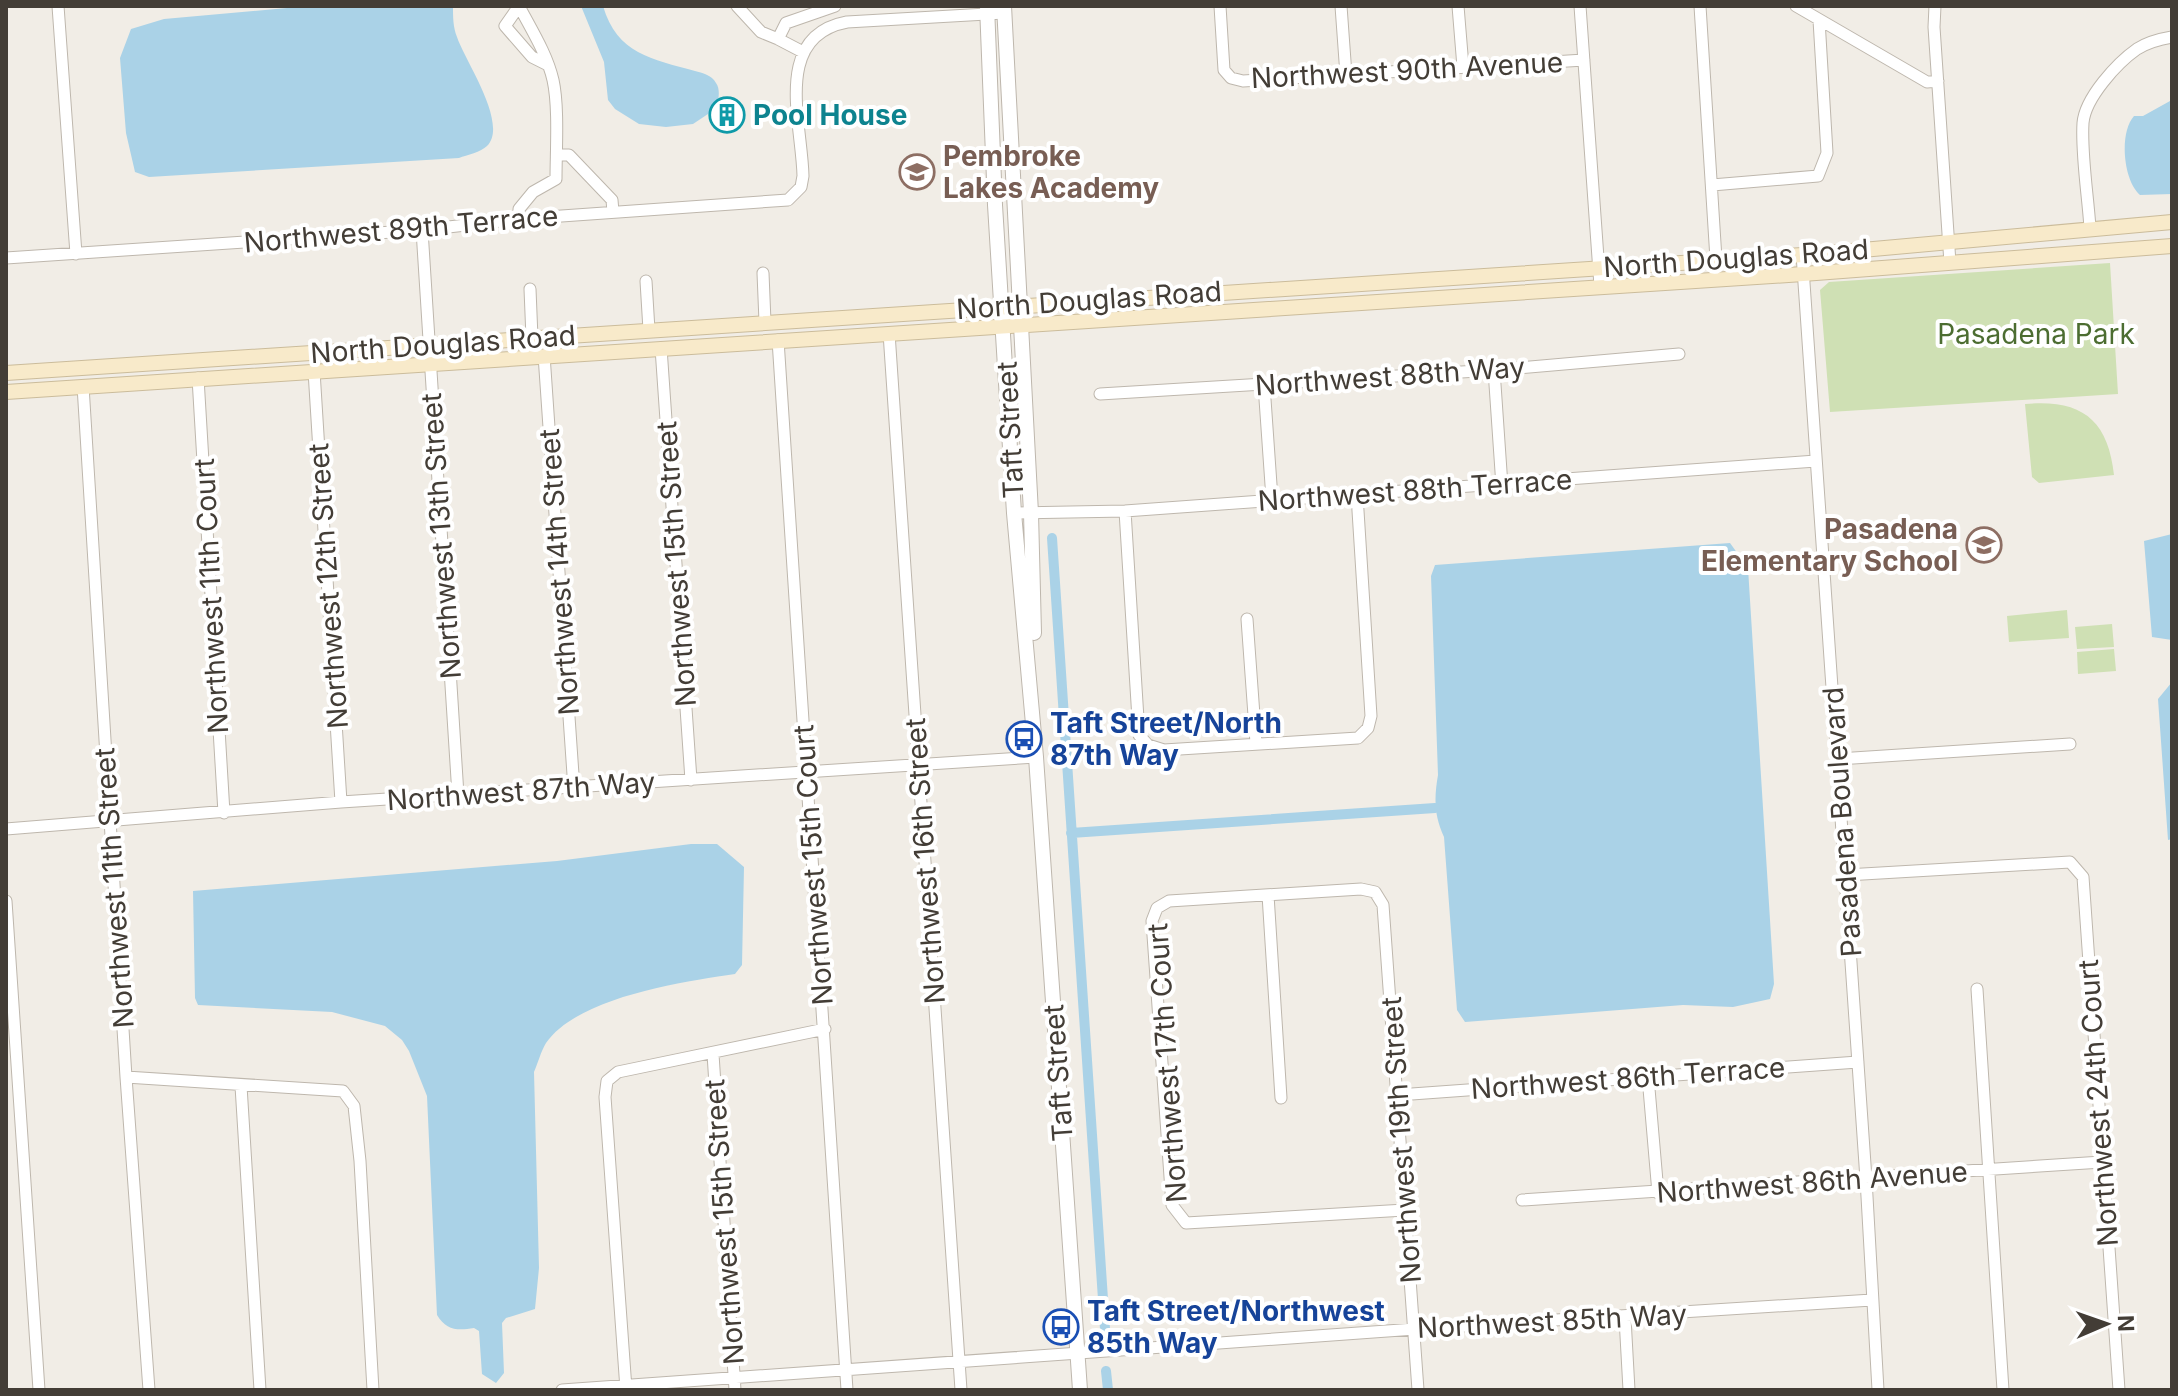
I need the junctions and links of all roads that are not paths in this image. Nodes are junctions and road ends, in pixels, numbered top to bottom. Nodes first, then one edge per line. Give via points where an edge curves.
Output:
1 (58, 6) edge
2 (737, 6) edge
3 (835, 6) edge
4 (1220, 6) edge
5 (1341, 6) edge
6 (1458, 6) edge
7 (1580, 6) edge
8 (1700, 6) edge
9 (1796, 6) edge
10 (1935, 6) edge
11 (1004, 9) edge
12 (987, 10) edge
13 (1819, 20) junction
14 (2172, 37) edge
15 (778, 39) junction
16 (803, 52) junction
17 (1584, 60) junction
18 (546, 64) junction
19 (1463, 67) junction
20 (1346, 75) junction
21 (1938, 81) junction
22 (557, 155) junction
23 (1712, 185) junction
24 (613, 212) junction
25 (519, 219) junction
26 (2172, 222) edge
27 (2090, 228) junction
28 (422, 230) junction
29 (1949, 243) junction
30 (2172, 246) edge
31 (76, 254) junction
32 (1802, 254) junction
33 (6, 258) edge
34 (1716, 259) junction
35 (1950, 263) junction
36 (1598, 267) junction
37 (763, 273) dead end
38 (1803, 274) junction
39 (646, 281) dead end
40 (1600, 286) junction
41 (530, 289) dead end
42 (1020, 305) junction
43 (1002, 306) junction
44 (874, 315) junction
45 (765, 322) junction
46 (1021, 323) junction
47 (1004, 325) junction
48 (649, 330) junction
49 (889, 333) junction
50 (532, 338) junction
51 (785, 339) junction
52 (428, 344) junction
53 (661, 348) junction
54 (1679, 354) dead end
55 (544, 355) junction
56 (429, 362) junction
57 (1494, 370) junction
58 (314, 371) junction
59 (6, 373) edge
60 (198, 378) junction
61 (1264, 385) junction
62 (83, 386) junction
63 (6, 392) edge
64 (1100, 394) dead end
65 (1816, 461) junction
66 (1502, 486) junction
67 (1357, 495) junction
68 (1272, 499) junction
69 (1125, 511) junction
70 (1014, 513) junction
71 (1031, 513) junction
72 (1247, 619) dead end
73 (1256, 743) junction
74 (2070, 744) dead end
75 (1036, 757) junction
76 (1838, 759) junction
77 (918, 764) junction
78 (807, 774) junction
79 (691, 780) junction
80 (574, 789) junction
81 (458, 795) junction
82 (341, 802) junction
83 (224, 813) junction
84 (110, 822) junction
85 (6, 829) edge
86 (1846, 875) junction
87 (1268, 895) junction
88 (6, 901) edge
89 (1977, 989) dead end
90 (825, 1029) junction
91 (713, 1054) junction
92 (1858, 1062) junction
93 (126, 1077) junction
94 (1648, 1077) junction
95 (241, 1086) junction
96 (1398, 1095) junction
97 (1281, 1098) dead end
98 (2102, 1162) junction
99 (1987, 1170) junction
100 (1866, 1179) junction
101 (1658, 1193) junction
102 (1522, 1200) dead end
103 (1405, 1210) junction
104 (1872, 1300) junction
105 (1625, 1318) junction
106 (1415, 1329) junction
107 (1077, 1354) junction
108 (959, 1362) junction
109 (845, 1372) junction
110 (734, 1384) edge
111 (626, 1388) edge
112 (39, 1390) edge
113 (149, 1390) edge
114 (260, 1390) edge
115 (373, 1390) edge
116 (562, 1390) edge
117 (847, 1390) edge
118 (961, 1390) edge
119 (1080, 1390) edge
120 (1418, 1390) edge
121 (1629, 1390) edge
122 (1878, 1390) edge
123 (2003, 1390) edge
124 (2119, 1390) edge

1 - 31 street
2 - 15 street via 761,32
3 - 15 street via 786,23
4 - 20 street, Northwest 90th Avenue via 1224,70 1231,78
5 - 20 street
6 - 19 street
7 - 17 street
8 - 23 street
9 - 13 street
10 - 21 street
11 - 12 street
11 - 42 street, Taft Street
12 - 16 street via 839,24 816,35
12 - 43 street, Taft Street
13 - 21 street via 1927,82
13 - 23 street via 1827,153 1818,176
14 - 27 street via 2151,42 2114,68 2089,104 2083,121
15 - 16 street
16 - 24 street, Northwest 89th Terrace via 797,78 803,176 795,195 780,202
17 - 19 street, Northwest 90th Avenue
17 - 36 street
18 - 18 street via 539,44 519,6 505,26 532,57
18 - 22 street via 553,80
19 - 20 street, Northwest 90th Avenue
21 - 29 street
22 - 24 street via 569,155 612,200
22 - 25 street via 556,179 533,192 519,209
23 - 34 street
24 - 25 street, Northwest 89th Terrace
25 - 28 street, Northwest 89th Terrace
26 - 27 main road, North Douglas Road
27 - 29 main road, North Douglas Road
28 - 31 street, Northwest 89th Terrace
28 - 52 street, Northwest 13th Street
29 - 32 main road, North Douglas Road
29 - 35 street
30 - 35 main road, North Douglas Road
31 - 33 street, Northwest 89th Terrace
32 - 34 main road, North Douglas Road
32 - 38 street, Pasadena Boulevard
34 - 36 main road, North Douglas Road
35 - 38 main road, North Douglas Road
36 - 40 street
36 - 42 main road, North Douglas Road
37 - 45 street
38 - 40 main road, North Douglas Road
38 - 65 street, Pasadena Boulevard
39 - 48 street
40 - 46 main road, North Douglas Road
41 - 50 street
42 - 43 main road, North Douglas Road
42 - 46 street, Taft Street
43 - 44 main road, North Douglas Road
43 - 47 street, Taft Street
44 - 45 main road, North Douglas Road
44 - 51 main road via 861,325 819,328
45 - 48 main road, North Douglas Road
46 - 47 main road, North Douglas Road
46 - 71 street, Taft Street
47 - 49 main road, North Douglas Road
47 - 70 street, Taft Street
48 - 50 main road, North Douglas Road
49 - 51 main road, North Douglas Road
49 - 77 street, Northwest 16th Street
50 - 52 main road, North Douglas Road
51 - 53 main road, North Douglas Road
51 - 78 street, Northwest 15th Court
52 - 56 street, Northwest 13th Street
52 - 59 main road, North Douglas Road
53 - 55 main road, North Douglas Road
53 - 79 street, Northwest 15th Street
54 - 57 street, Northwest 88th Way
55 - 56 main road, North Douglas Road
55 - 80 street, Northwest 14th Street
56 - 58 main road, North Douglas Road
56 - 81 street, Northwest 13th Street
57 - 61 street, Northwest 88th Way
57 - 66 street
58 - 60 main road, North Douglas Road
58 - 82 street, Northwest 12th Street
60 - 62 main road, North Douglas Road
60 - 83 street, Northwest 11th Court
61 - 64 street, Northwest 88th Way
61 - 68 street
62 - 63 main road, North Douglas Road
62 - 84 street, Northwest 11th Street
65 - 66 street, Northwest 88th Terrace
65 - 76 street, Pasadena Boulevard
66 - 67 street, Northwest 88th Terrace
67 - 68 street, Northwest 88th Terrace
67 - 73 street via 1368,728 1358,738
68 - 69 street, Northwest 88th Terrace
69 - 71 street, Northwest 88th Terrace
69 - 73 street via 1139,735 1164,750
70 - 71 street, Northwest 88th Terrace
70 - 75 street, Taft Street
71 - 75 street, Taft Street
72 - 73 street
74 - 76 street
75 - 77 street, Northwest 87th Way
75 - 107 street, Taft Street
76 - 86 street, Pasadena Boulevard
77 - 78 street, Northwest 87th Way
77 - 108 street, Northwest 16th Street
78 - 79 street, Northwest 87th Way
78 - 90 street, Northwest 15th Court
79 - 80 street, Northwest 87th Way
80 - 81 street, Northwest 87th Way
81 - 82 street, Northwest 87th Way
82 - 83 street, Northwest 87th Way
83 - 84 street, Northwest 87th Way
84 - 85 street, Northwest 87th Way
84 - 93 street, Northwest 11th Street
86 - 92 street, Pasadena Boulevard
86 - 98 street, Northwest 24th Court via 2070,862 2076,867 2083,877
87 - 96 street, Northwest 19th Street via 1375,892 1383,905
87 - 97 street
87 - 103 street, Northwest 17th Court via 1169,901 1157,908 1152,921 1172,1205 1186,1223
88 - 112 street
89 - 99 street
90 - 91 street
90 - 109 street, Northwest 15th Court
91 - 110 street, Northwest 15th Street
91 - 111 street via 618,1072 607,1081
92 - 94 street, Northwest 86th Terrace
92 - 100 street, Pasadena Boulevard
93 - 95 street
93 - 113 street, Northwest 11th Street
94 - 96 street, Northwest 86th Terrace
94 - 101 street
95 - 114 street
95 - 115 street via 343,1091 354,1106
96 - 103 street, Northwest 19th Street
98 - 99 street, Northwest 86th Avenue
98 - 124 street, Northwest 24th Court
99 - 100 street, Northwest 86th Avenue
99 - 123 street
100 - 101 street, Northwest 86th Avenue
100 - 104 street, Pasadena Boulevard
101 - 102 street, Northwest 86th Avenue
103 - 106 street, Northwest 19th Street
104 - 105 street, Northwest 85th Way
104 - 122 street, Pasadena Boulevard
105 - 106 street, Northwest 85th Way
105 - 121 street
106 - 107 street, Northwest 85th Way
106 - 120 street, Northwest 19th Street
107 - 108 street, Northwest 85th Way
107 - 119 street, Taft Street
108 - 109 street, Northwest 85th Way
108 - 118 street, Northwest 16th Street
109 - 110 street, Northwest 85th Way
109 - 117 street, Northwest 15th Court
110 - 111 street, Northwest 85th Way
111 - 116 street, Northwest 85th Way

